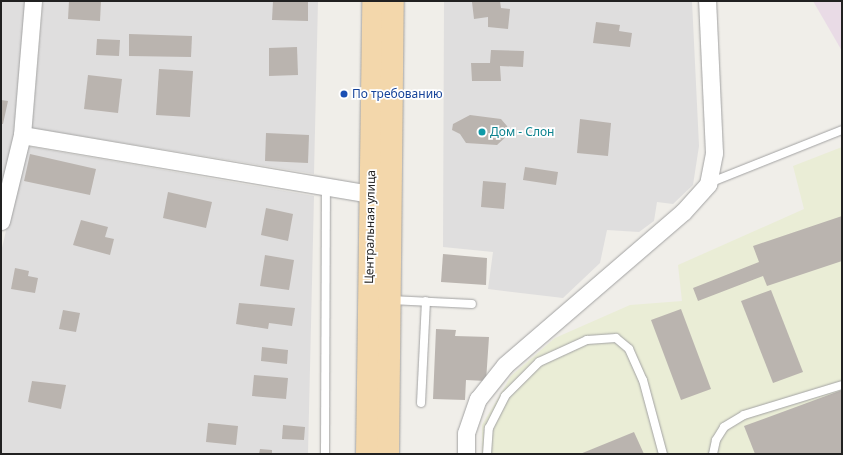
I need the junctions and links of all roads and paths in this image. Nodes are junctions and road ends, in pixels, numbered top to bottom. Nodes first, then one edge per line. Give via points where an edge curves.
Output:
1 (33, 1) edge
2 (373, 1) edge
3 (393, 1) edge
4 (707, 1) edge
5 (842, 130) edge
6 (22, 135) junction
7 (708, 184) junction
8 (326, 186) junction
9 (370, 194) junction
10 (1, 221) edge
11 (390, 300) junction
12 (426, 301) junction
13 (472, 304) dead end
14 (842, 385) edge
15 (421, 403) dead end
16 (325, 454) edge
17 (367, 454) edge
18 (388, 454) edge
19 (466, 454) edge
20 (487, 454) edge
21 (663, 454) edge
22 (714, 454) edge

1 - 6 street
2 - 9 main road, Центральная улица
3 - 11 main road, Центральная улица
4 - 7 street via 714,153
5 - 7 lane
6 - 8 street
6 - 10 street
7 - 19 street via 683,212 505,365 478,399 466,434
8 - 9 street
8 - 16 lane
9 - 17 main road, Центральная улица
11 - 12 lane
11 - 18 main road, Центральная улица
12 - 13 lane
12 - 15 lane
14 - 22 lane via 744,415 724,427 716,440
20 - 21 lane via 489,428 506,396 539,362 587,340 616,338 629,349 643,380

